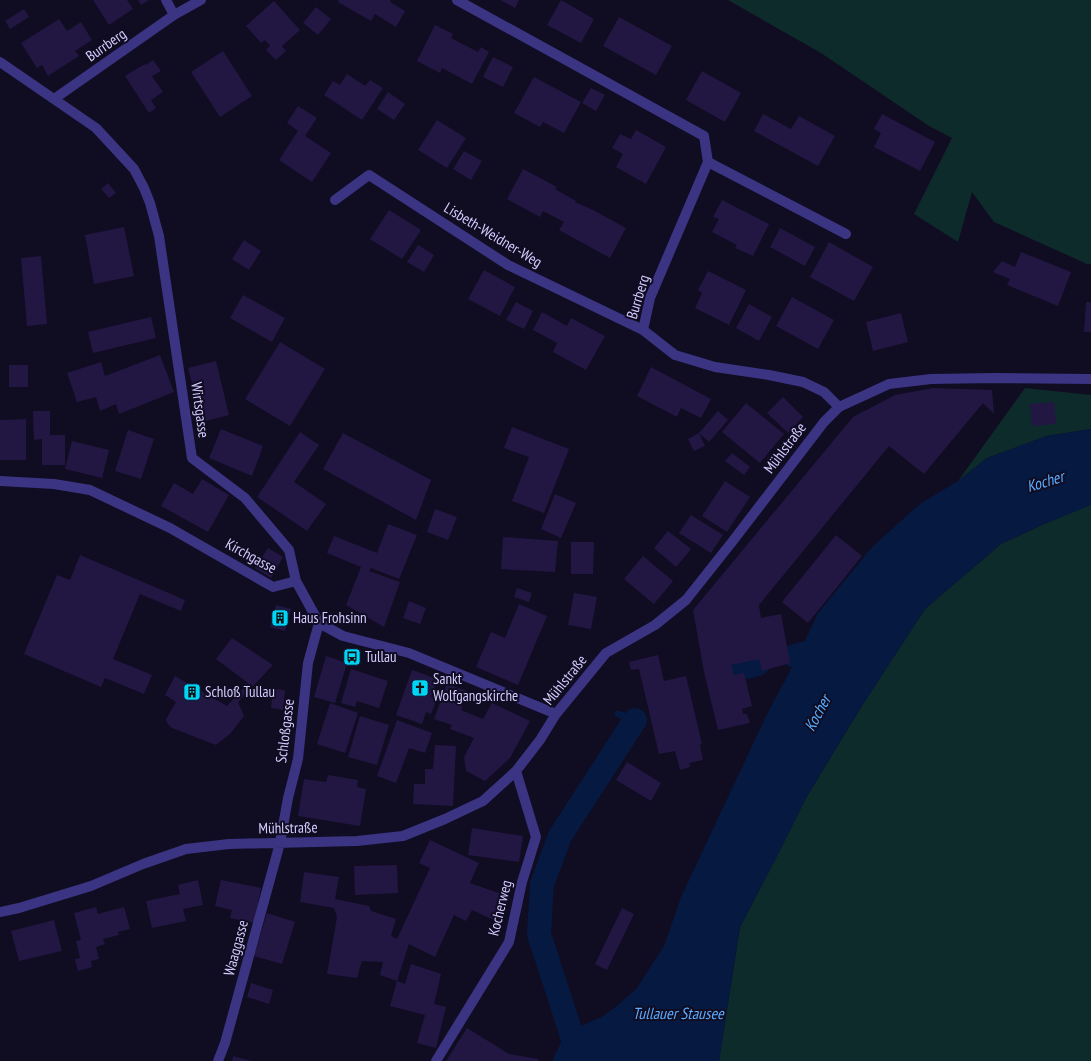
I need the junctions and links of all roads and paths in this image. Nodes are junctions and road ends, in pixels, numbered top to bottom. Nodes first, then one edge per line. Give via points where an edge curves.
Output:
1 (166, 0) edge
2 (201, 0) edge
3 (457, 0) edge
4 (174, 15) junction
5 (0, 62) edge
6 (54, 99) junction
7 (708, 162) junction
8 (335, 200) dead end
9 (846, 234) dead end
10 (643, 330) junction
11 (1091, 379) edge
12 (839, 407) junction
13 (0, 481) edge
14 (296, 581) junction
15 (319, 623) junction
16 (556, 714) junction
17 (516, 771) junction
18 (280, 844) junction
19 (0, 912) edge
20 (218, 1061) edge
21 (436, 1061) edge

1 - 4 street
2 - 4 street, Burrberg
3 - 7 street via 704,136
4 - 6 street, Burrberg
5 - 6 street
6 - 14 street, Wirtsgasse via 96,128 134,169 144,188 159,236 192,458 245,498 289,550
7 - 9 street
7 - 10 street, Burrberg via 650,298
8 - 10 street, Lisbeth-Weidner-Weg via 369,175 508,265
10 - 12 street, Burrberg via 675,356 716,367 803,382 824,392
11 - 12 street, Mühlstraße via 931,379 889,384
12 - 16 street, Mühlstraße via 824,422 686,600 655,625 606,654
13 - 14 street, Kirchgasse via 54,484 90,490 170,528 273,587
14 - 15 street
15 - 16 street via 343,636 409,653
15 - 18 street, Schloßgasse via 308,663 298,759
16 - 17 street, Mühlstraße
17 - 18 street, Mühlstraße via 483,801 403,836 357,841
17 - 21 street, Kocherweg via 536,837 522,882 509,942
18 - 19 street, Mühlstraße via 229,844 186,849 91,886
18 - 20 street, Waaggasse via 225,1044

